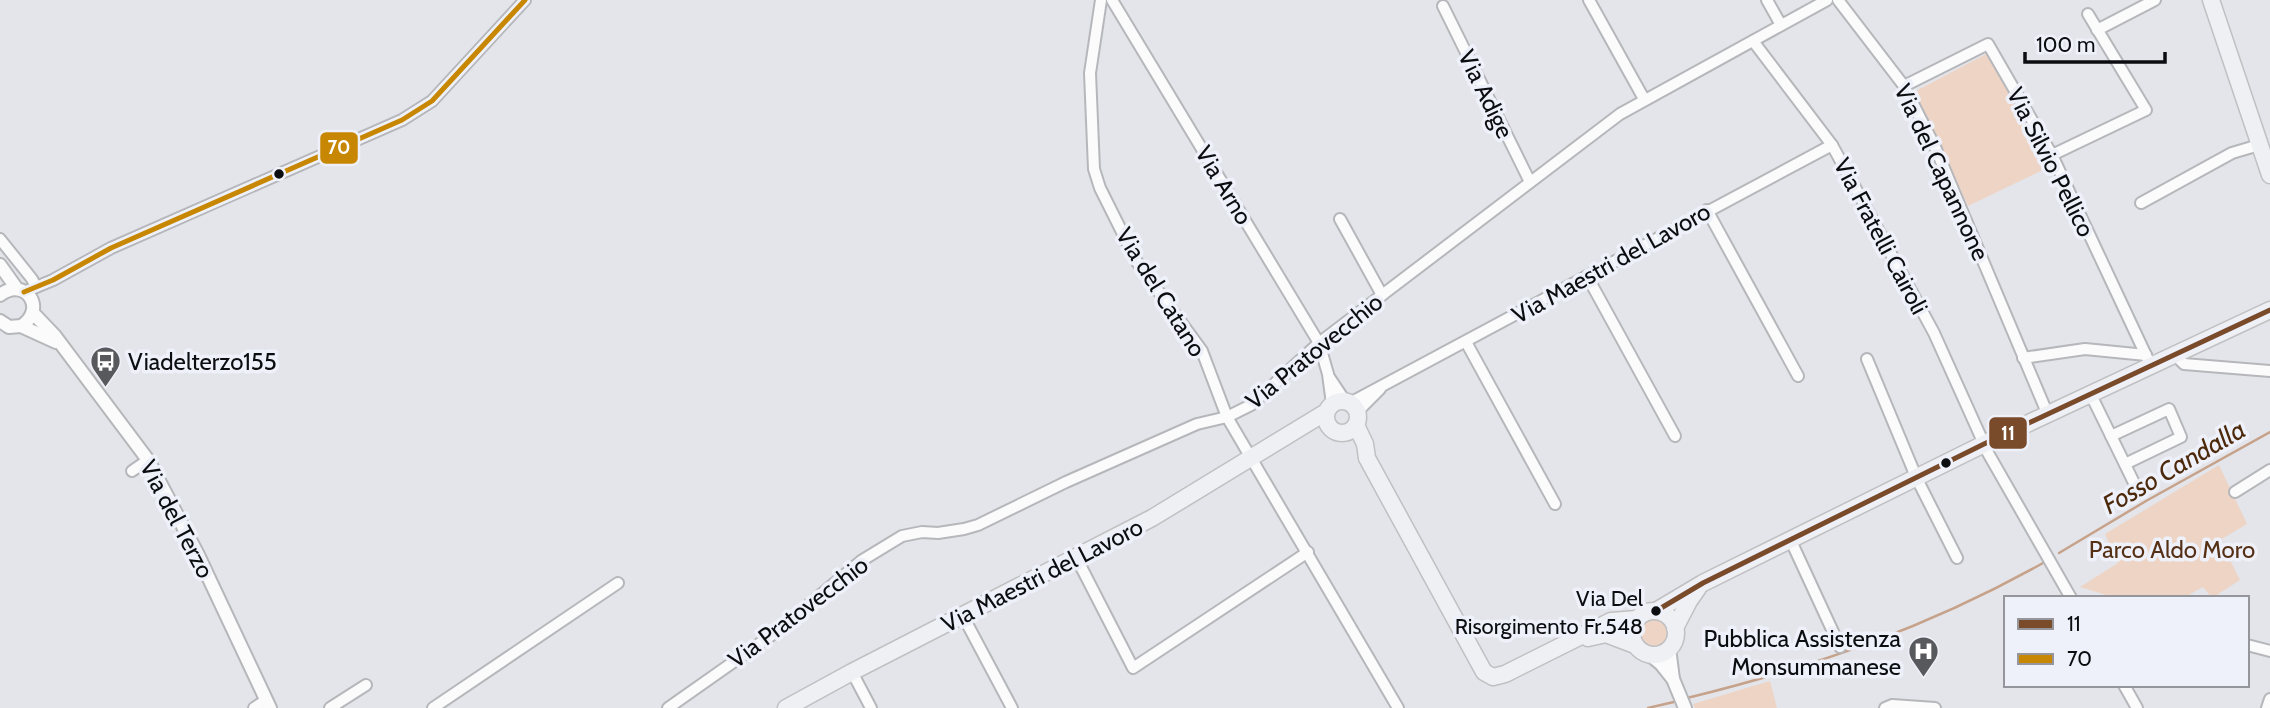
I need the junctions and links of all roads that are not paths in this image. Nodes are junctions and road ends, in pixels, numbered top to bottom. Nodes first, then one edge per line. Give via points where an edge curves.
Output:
1 (525, 0) edge
2 (1101, 0) edge
3 (1112, 0) edge
4 (1589, 0) edge
5 (1767, 0) edge
6 (1827, 0) edge
7 (1838, 0) edge
8 (2155, 0) edge
9 (2211, 0) edge
10 (1443, 6) dead end
11 (2088, 14) dead end
12 (1781, 25) junction
13 (2097, 30) junction
14 (1753, 41) junction
15 (1904, 86) junction
16 (1644, 99) junction
17 (1832, 145) junction
18 (2259, 145) junction
19 (2052, 155) junction
20 (2270, 175) edge
21 (1530, 182) junction
22 (2141, 203) dead end
23 (1707, 210) junction
24 (1340, 219) dead end
25 (1, 242) edge
26 (0, 265) edge
27 (1587, 276) junction
28 (53, 280) junction
29 (26, 289) junction
30 (0, 290) edge
31 (1382, 295) junction
32 (33, 308) junction
33 (2270, 310) edge
34 (0, 322) edge
35 (21, 326) junction
36 (1466, 342) junction
37 (1319, 343) junction
38 (61, 344) junction
39 (2176, 356) junction
40 (2023, 358) junction
41 (1867, 359) dead end
42 (2149, 361) junction
43 (2270, 371) edge
44 (1798, 376) dead end
45 (2084, 398) junction
46 (1342, 415) junction
47 (2048, 415) junction
48 (1227, 417) junction
49 (1675, 436) dead end
50 (2111, 436) junction
51 (1986, 449) junction
52 (1250, 457) junction
53 (148, 460) junction
54 (2124, 464) junction
55 (2270, 470) edge
56 (132, 471) dead end
57 (1923, 477) junction
58 (2137, 489) dead end
59 (2235, 492) dead end
60 (1555, 504) dead end
61 (1791, 541) junction
62 (1308, 552) junction
63 (1076, 557) junction
64 (1956, 558) dead end
65 (618, 583) dead end
66 (1703, 583) junction
67 (2070, 596) edge
68 (1656, 611) junction
69 (963, 615) junction
70 (1637, 619) junction
71 (1675, 628) junction
72 (1566, 645) junction
73 (2249, 646) edge
74 (1840, 647) dead end
75 (1669, 648) junction
76 (1642, 650) junction
77 (2270, 651) edge
78 (852, 672) junction
79 (1673, 679) junction
80 (366, 685) dead end
81 (2125, 687) edge
82 (2270, 699) edge
83 (268, 704) edge
84 (254, 708) edge
85 (330, 708) edge
86 (433, 708) edge
87 (668, 708) edge
88 (786, 708) edge
89 (871, 708) edge
90 (1012, 708) edge
91 (1398, 708) edge
92 (1685, 708) edge
93 (1885, 708) edge
94 (1934, 708) edge
95 (2137, 708) edge
96 (2267, 708) edge

1 - 28 street via 432,101 402,120 111,248
2 - 48 street, Via del Catano via 1090,73 1096,178 1137,262 1202,351
3 - 37 street, Via Arno
4 - 16 street
5 - 12 street
6 - 12 street, Via Pratovecchio
7 - 15 street, Via del Capannone
8 - 13 street
9 - 18 main road
10 - 21 street, Via Adige
11 - 13 street
12 - 14 street, Via Pratovecchio
13 - 19 street via 2146,110
14 - 16 street, Via Pratovecchio
14 - 17 street, Via Fratelli Cairoli
15 - 19 street, Via Silvio Pellico via 1988,44
15 - 40 street, Via del Capannone via 1936,146
16 - 21 street, Via Pratovecchio
17 - 23 street, Via Maestri del Lavoro
17 - 51 street, Via Fratelli Cairoli via 1934,333
18 - 20 main road
18 - 22 street via 2232,153
19 - 42 street, Via Silvio Pellico
21 - 31 street, Via Pratovecchio
23 - 27 street, Via Maestri del Lavoro
23 - 44 street
24 - 31 street
25 - 29 street
26 - 29 street, Via del Terzo
27 - 36 street, Via Maestri del Lavoro
27 - 49 street
28 - 29 street
28 - 32 street
29 - 30 street
29 - 32 street, Via del Terzo
31 - 37 street, Via Pratovecchio
32 - 35 street via 28,322
32 - 38 street, Via del Terzo
33 - 39 main road
34 - 35 street
35 - 38 street
36 - 46 street, Via Maestri del Lavoro via 1390,380
36 - 60 street
37 - 46 street, Via Arno
37 - 48 street, Via Pratovecchio via 1251,405
38 - 53 street, Via del Terzo
39 - 42 main road
39 - 43 street via 2184,365
40 - 42 street via 2085,349
40 - 47 street, Via del Capannone
41 - 57 street
42 - 45 main road
45 - 47 main road
45 - 50 street
45 - 51 main road
46 - 52 main road, Via Maestri del Lavoro
46 - 72 main road via 1484,672 1493,677 1505,674
47 - 51 main road
48 - 52 street, Via del Catano
48 - 87 street, Via Pratovecchio via 1197,424 978,525 902,536 861,561 776,632
50 - 54 street
50 - 54 street via 2169,409 2181,437
51 - 57 main road
51 - 67 street, Via Fratelli Cairoli
52 - 62 street, Via del Catano
52 - 63 main road, Via Maestri del Lavoro via 1152,518
53 - 56 street
53 - 83 street, Via del Terzo
54 - 58 street
55 - 59 street
57 - 61 main road
57 - 64 street
61 - 66 main road
61 - 74 street
62 - 63 street via 1133,668
62 - 91 street, Via del Catano
63 - 69 main road, Via Maestri del Lavoro
65 - 86 street
66 - 68 main road
66 - 71 main road
68 - 70 main road
68 - 71 main road
69 - 78 main road, Via Maestri del Lavoro
69 - 90 street
70 - 72 main road via 1611,621
70 - 76 main road via 1632,632
71 - 75 main road
72 - 76 main road via 1606,634
73 - 77 street
75 - 76 main road via 1663,653
75 - 79 street
76 - 79 street
78 - 88 main road, Via Maestri del Lavoro
78 - 89 street
79 - 92 street
80 - 85 street
81 - 95 street
82 - 96 street
83 - 84 street
93 - 94 street

